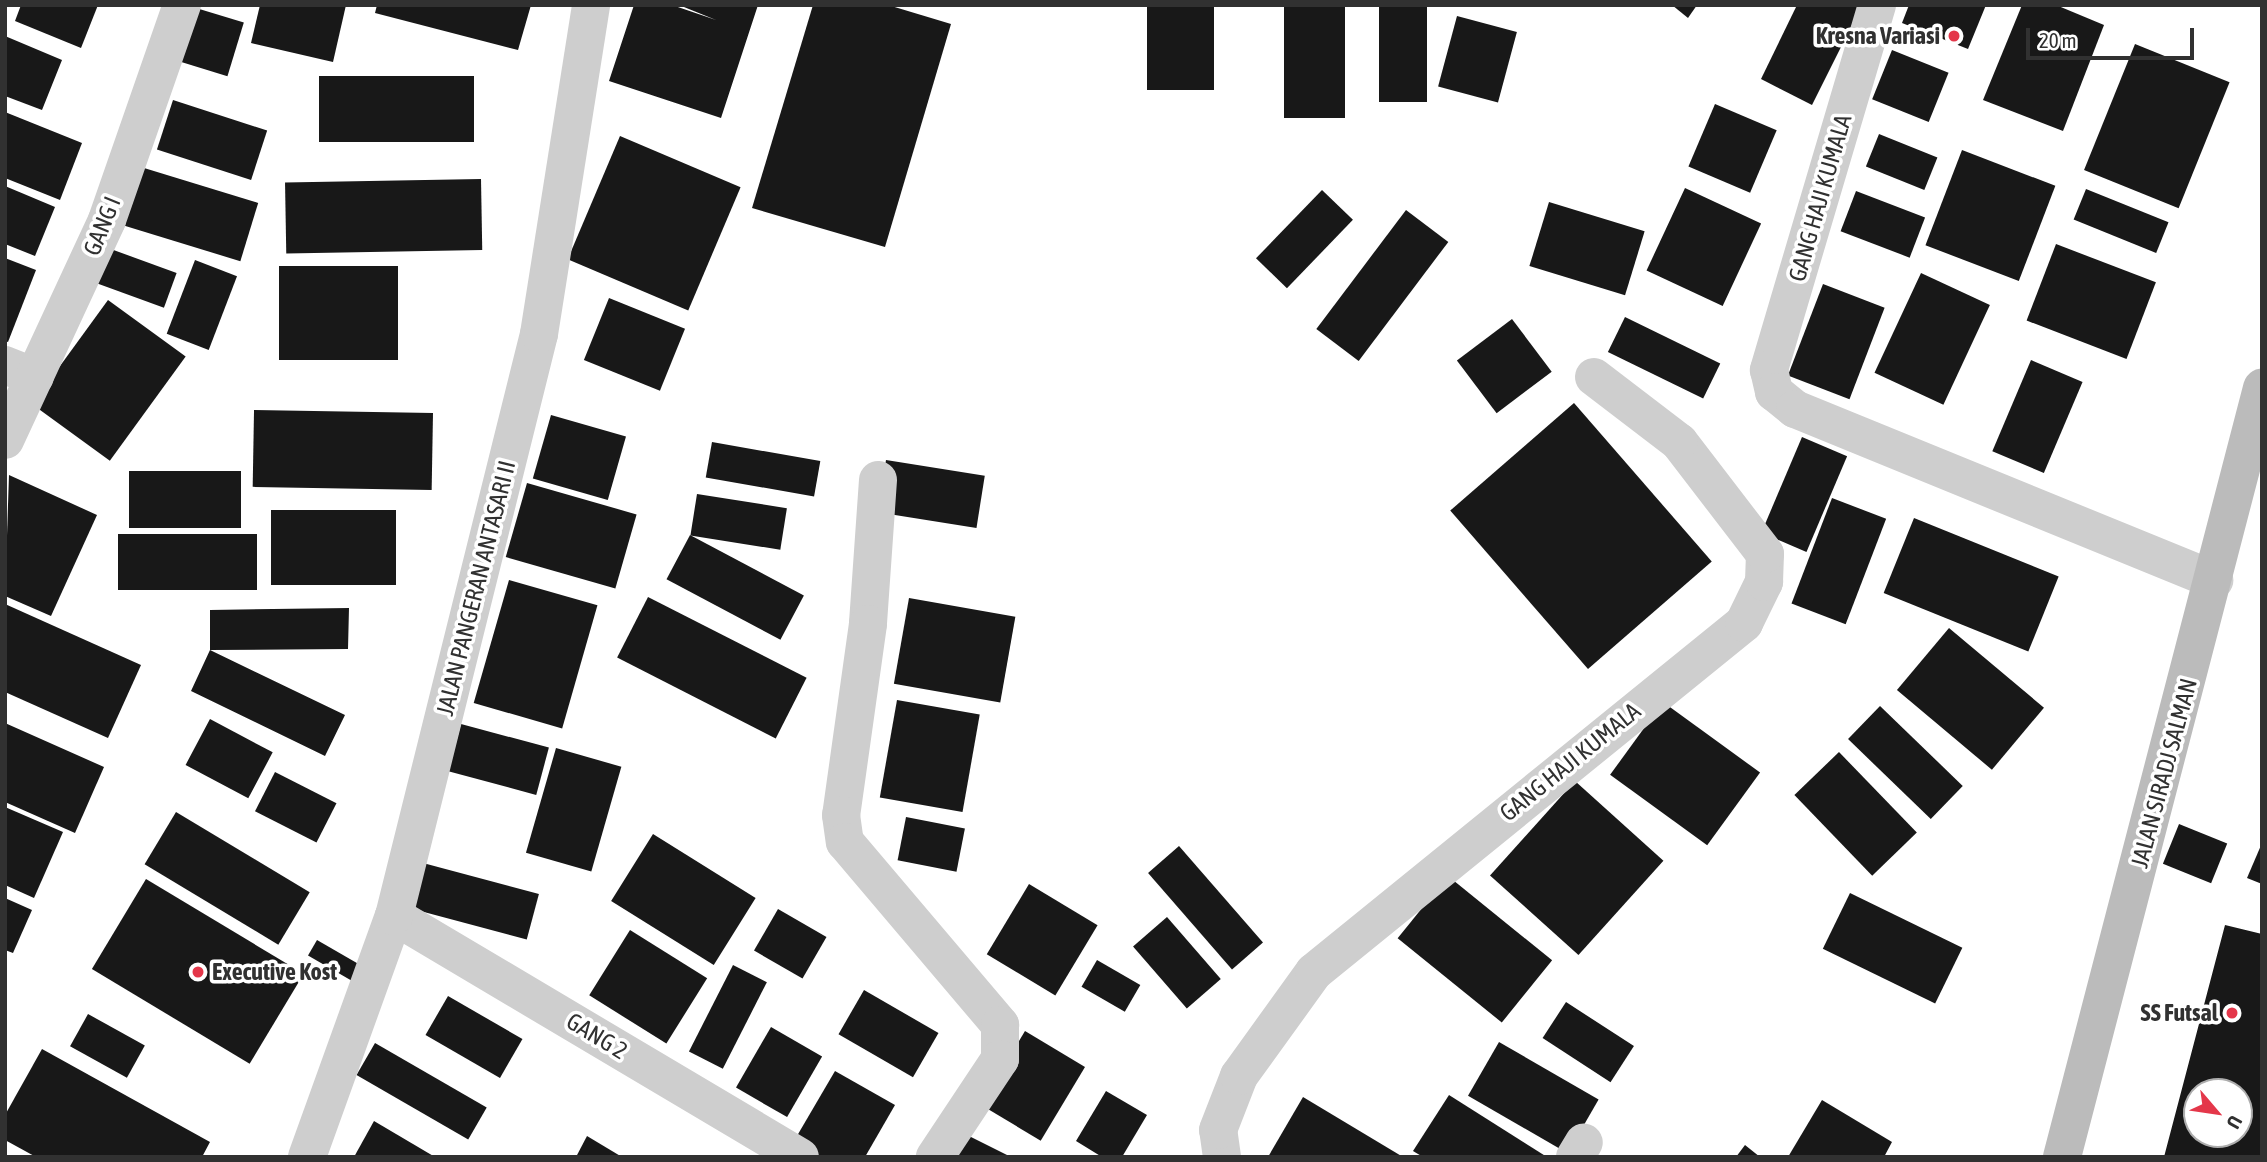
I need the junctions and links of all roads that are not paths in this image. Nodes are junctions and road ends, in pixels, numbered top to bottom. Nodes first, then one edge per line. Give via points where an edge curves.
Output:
1 (181, 5) edge
2 (592, 5) edge
3 (1877, 5) edge
4 (20, 371) edge
5 (1594, 377) dead end
6 (2262, 388) edge
7 (5, 440) edge
8 (878, 480) dead end
9 (2214, 580) junction
10 (394, 916) junction
11 (307, 1157) edge
12 (800, 1157) edge
13 (936, 1157) edge
14 (1222, 1157) edge
15 (2062, 1157) edge

1 - 4 street, GANG I via 107,220
2 - 10 street, JALAN PANGERAN ANTASARI II via 539,334
3 - 9 street, GANG HAJI KUMALA via 1769,370 1774,392 1795,410
4 - 7 street, GANG I
5 - 14 street, GANG HAJI KUMALA via 1679,442 1765,554 1765,582 1744,623 1314,972 1239,1076 1218,1130
6 - 9 street, JALAN SIRADJ SALMAN
8 - 13 street via 868,624 841,815 845,842 1000,1025 1000,1059
9 - 15 street, JALAN SIRADJ SALMAN
10 - 11 street, JALAN PANGERAN ANTASARI II
10 - 12 street, GANG 2

